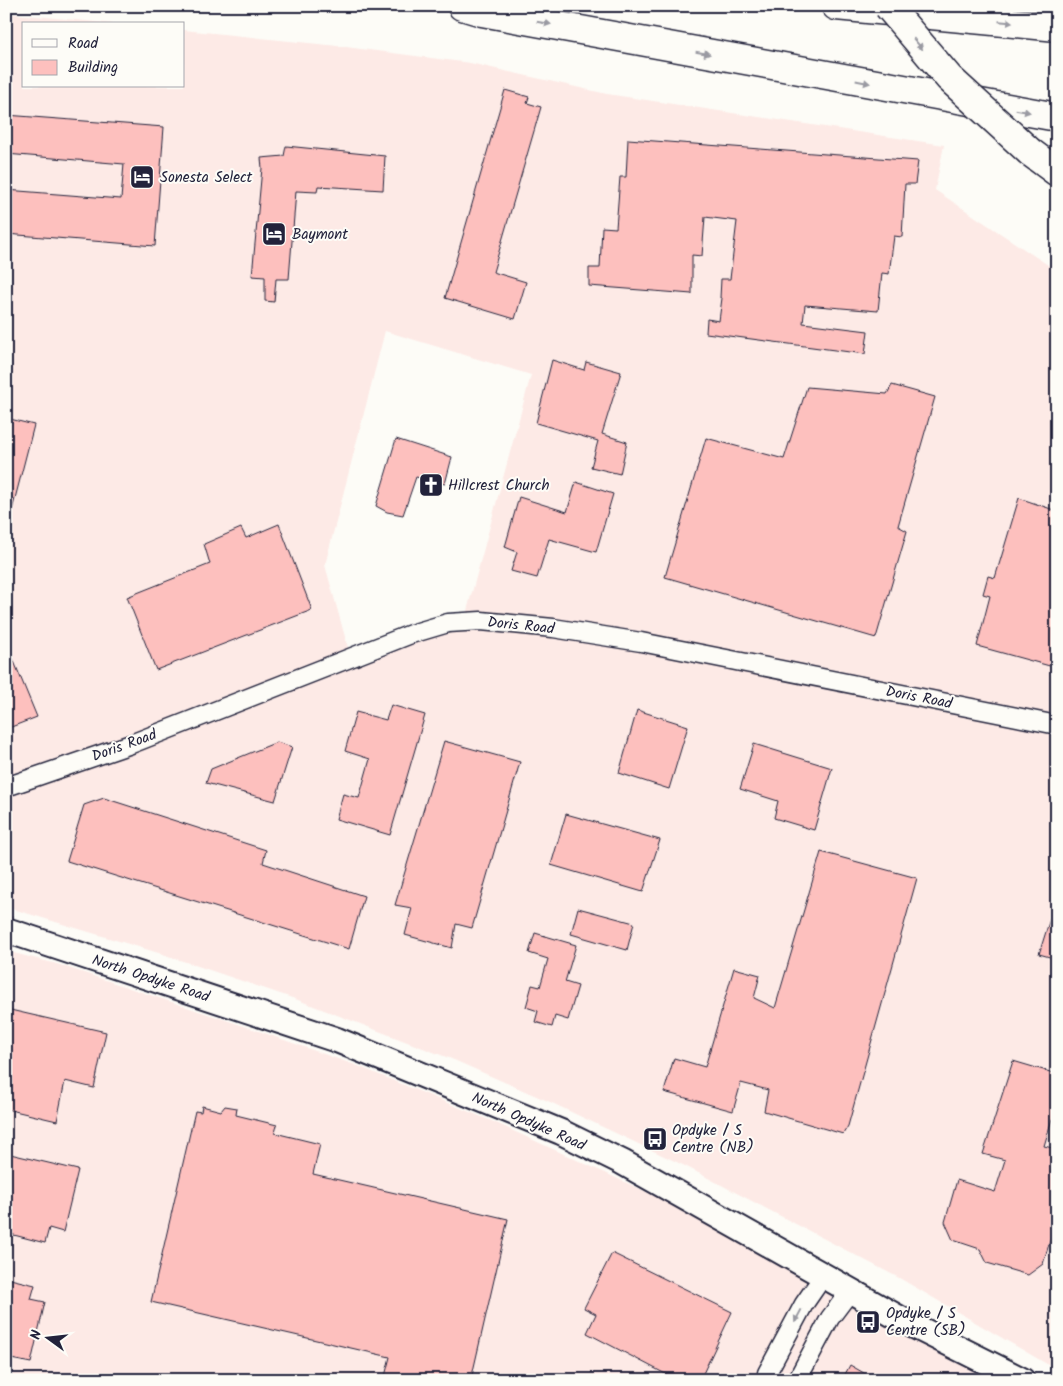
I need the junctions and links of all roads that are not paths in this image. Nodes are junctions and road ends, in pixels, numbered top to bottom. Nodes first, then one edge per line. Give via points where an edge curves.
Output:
1 (462, 6) edge
2 (836, 6) edge
3 (888, 6) edge
4 (1057, 26) edge
5 (1057, 118) edge
6 (1057, 172) edge
7 (1057, 725) edge
8 (6, 787) edge
9 (6, 930) edge
10 (824, 1275) junction
11 (851, 1290) junction
12 (768, 1380) edge
13 (797, 1380) edge
14 (1022, 1380) edge

1 -> 5 highway
2 -> 4 highway
3 -> 6 highway, bridge via 948,78
7 - 8 street, Doris Road via 641,642 553,628 481,621 448,622 130,744
9 - 10 main road, North Opdyke Road via 337,1040 561,1132 622,1162
10 - 11 main road, North Opdyke Road
10 -> 12 street via 804,1304 767,1373
11 - 13 street via 830,1318
11 - 14 main road, North Opdyke Road via 906,1322

